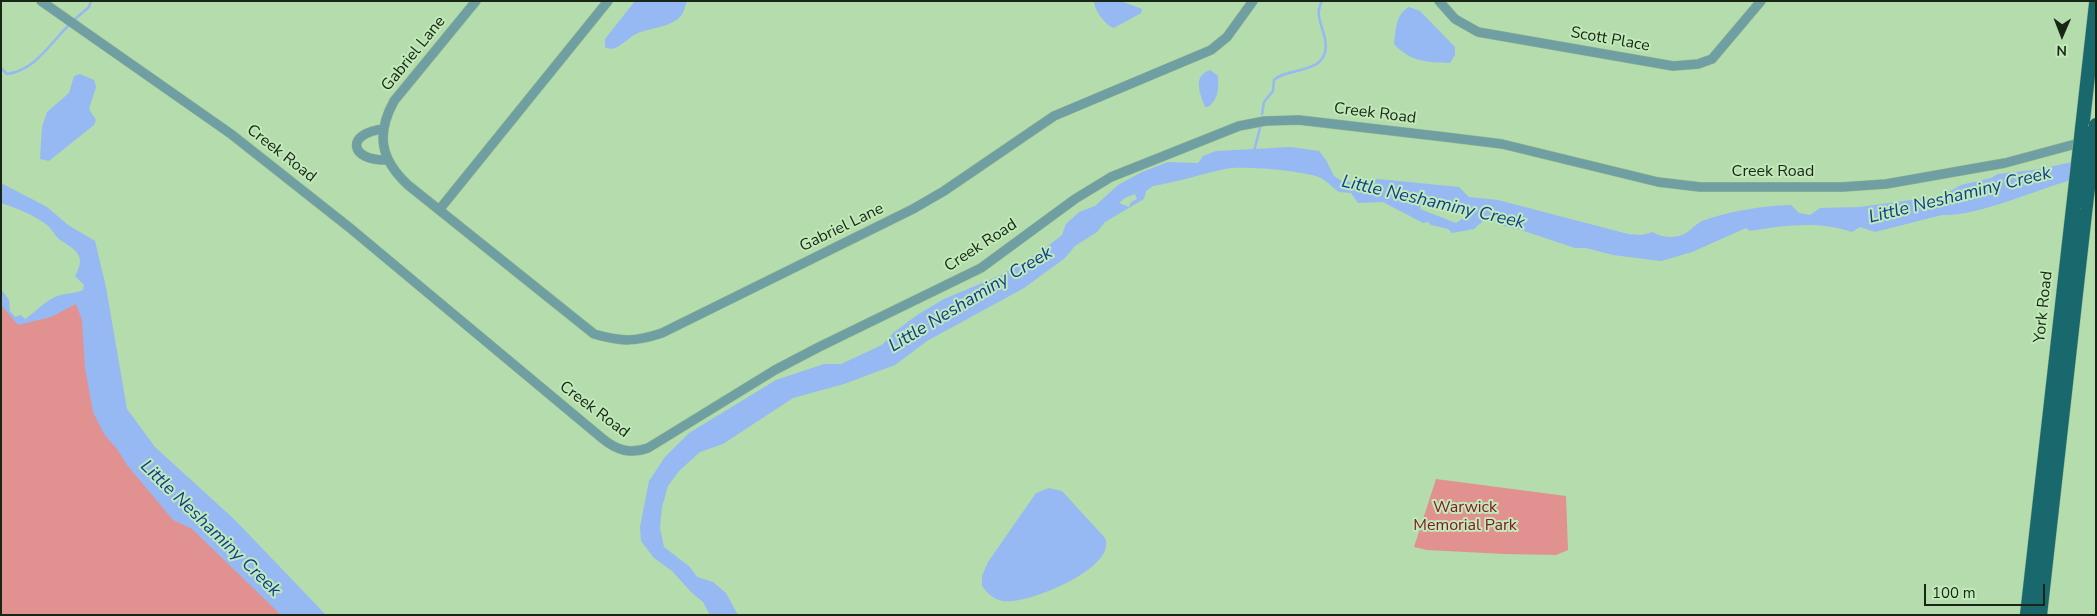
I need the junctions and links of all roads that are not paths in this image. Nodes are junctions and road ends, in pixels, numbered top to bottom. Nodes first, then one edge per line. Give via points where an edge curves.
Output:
1 (41, 1) edge
2 (476, 1) edge
3 (608, 1) edge
4 (1253, 1) edge
5 (1439, 1) edge
6 (1761, 1) edge
7 (2096, 4) edge
8 (2091, 126) edge
9 (384, 129) junction
10 (2096, 138) edge
11 (387, 160) junction
12 (2080, 206) junction
13 (439, 210) junction
14 (2027, 615) edge
15 (2040, 615) edge

1 - 10 street, Creek Road via 231,134 350,228 614,448 627,452 648,448 775,370 959,281 1111,177 1240,126 1264,121 1299,120 1502,144 1658,182 1700,187 1886,184 2005,163
2 - 9 street, Gabriel Lane via 394,101 387,113
3 - 13 street
4 - 13 street, Gabriel Lane via 1227,37 1211,50 1054,116 913,209 639,341 594,334
5 - 6 street, Scott Place via 1455,19 1478,32 1673,66 1712,59
7 - 8 highway, York Road
8 - 12 highway, York Road, bridge
9 - 11 street, Gabriel Lane
9 - 11 street via 364,133 358,138 357,146 367,159
11 - 13 street, Gabriel Lane via 393,171
12 - 14 highway, York Road
12 - 15 highway, York Road

